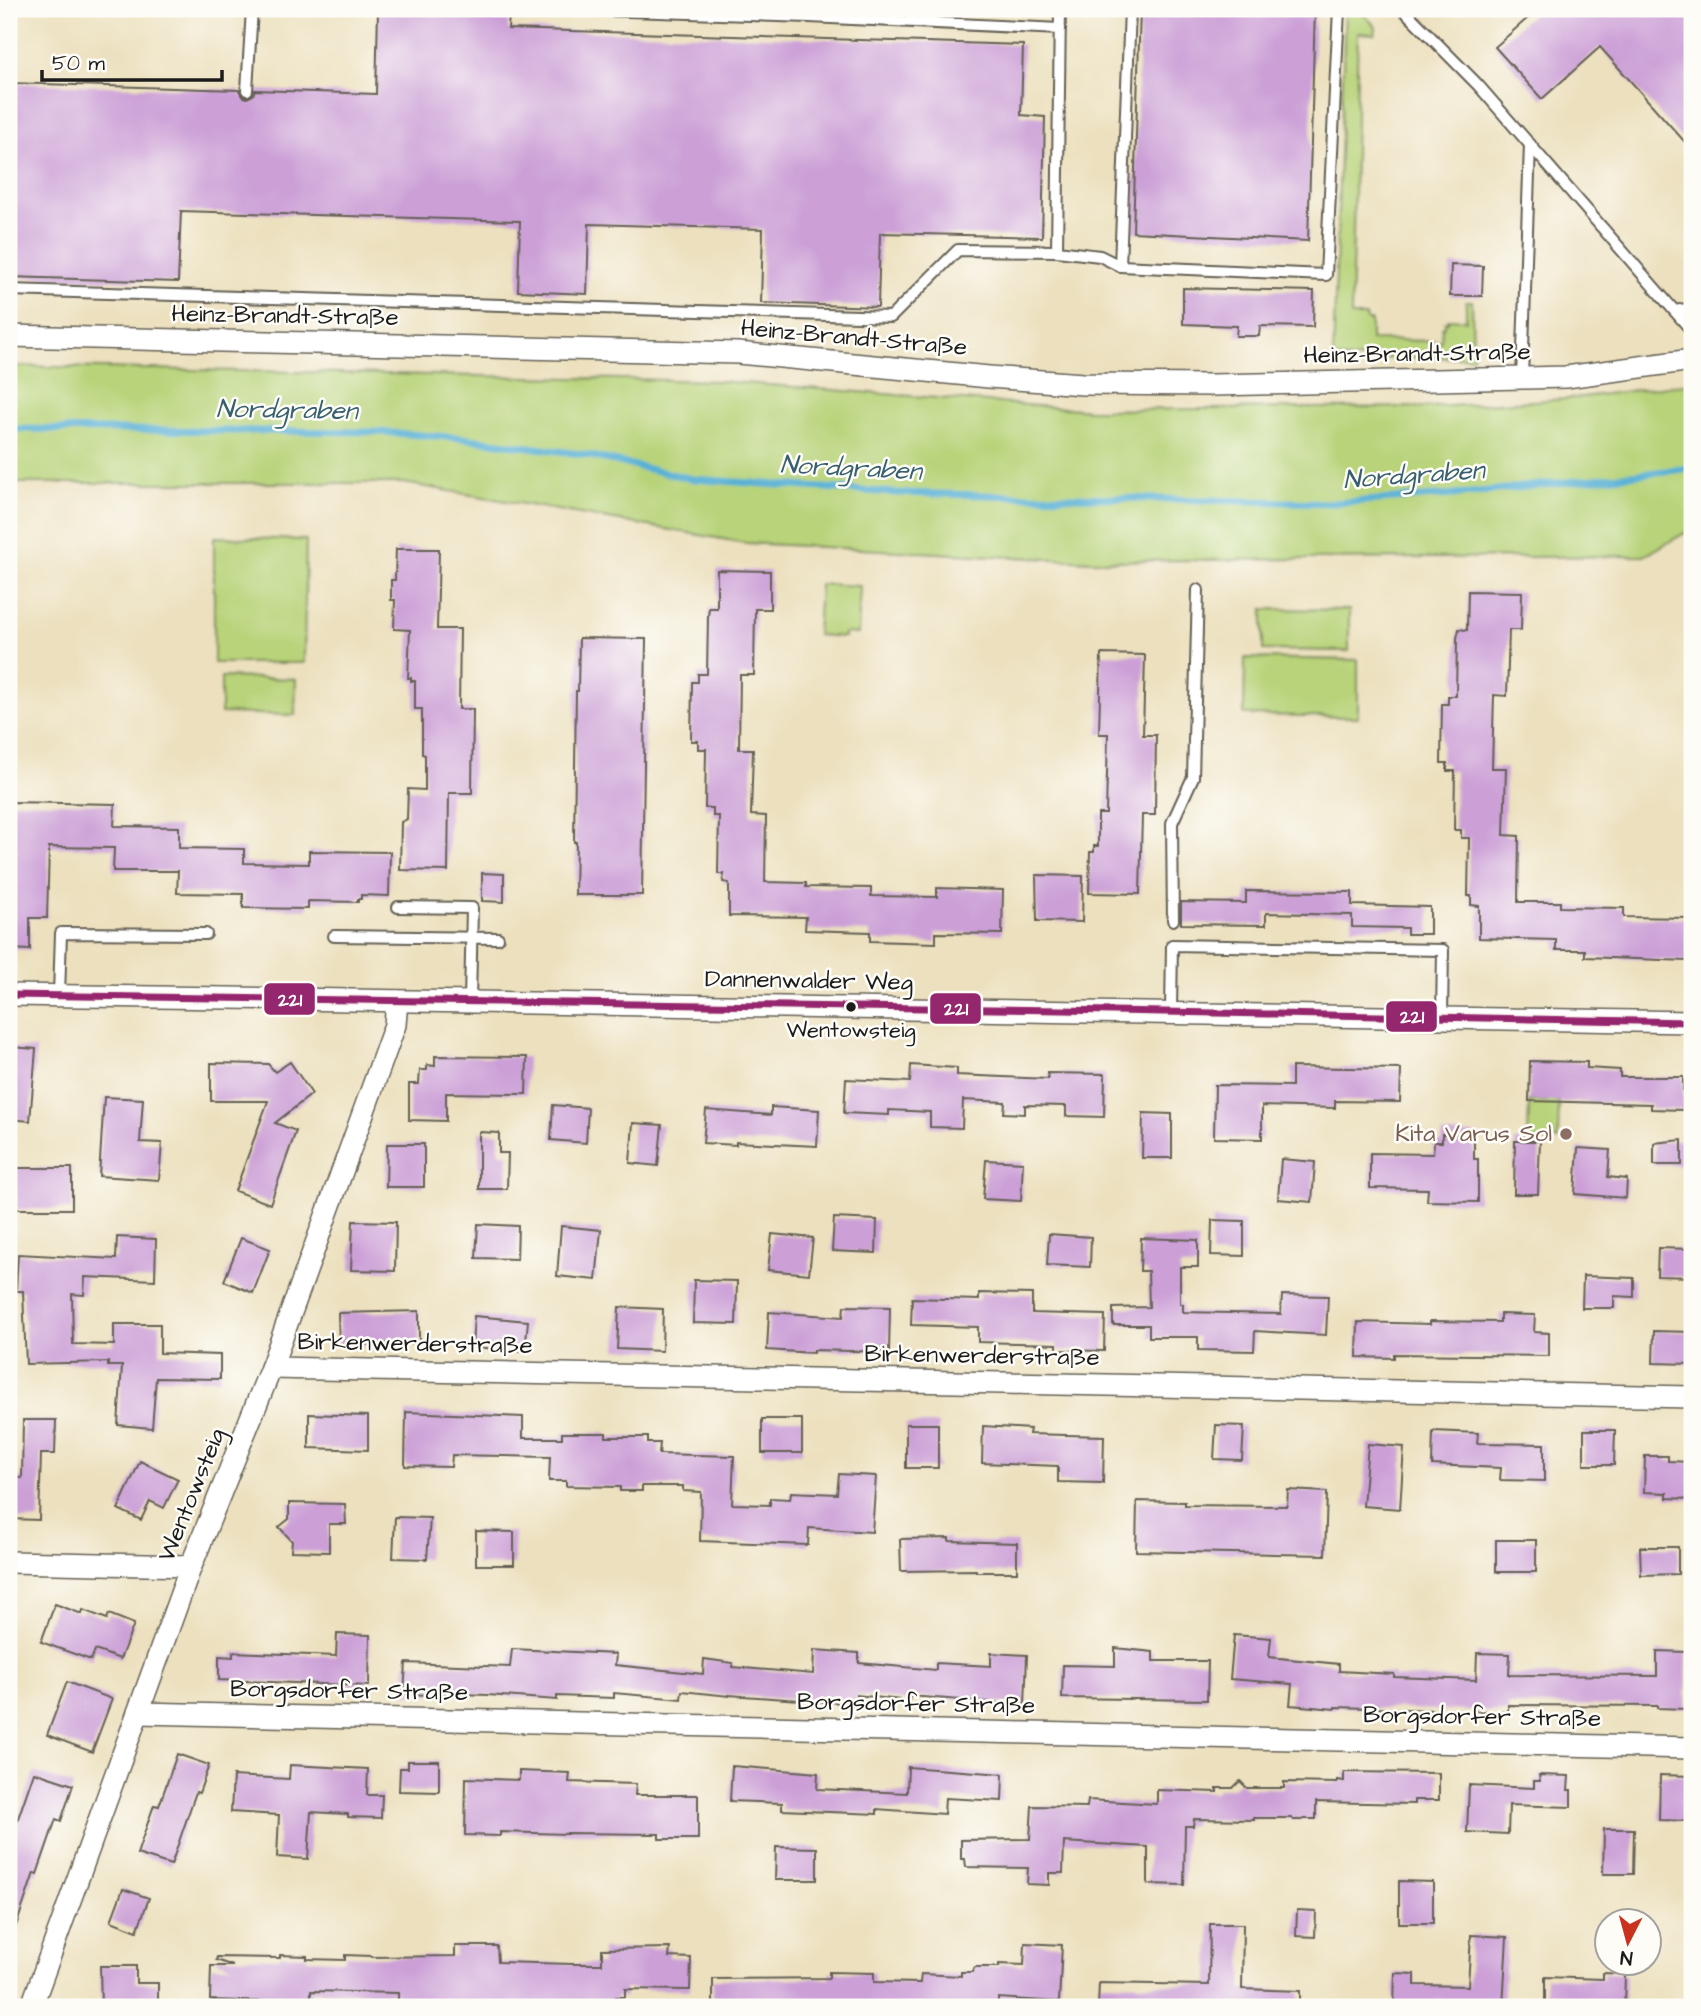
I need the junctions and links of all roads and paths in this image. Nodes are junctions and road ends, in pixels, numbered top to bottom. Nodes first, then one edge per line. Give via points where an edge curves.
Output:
1 (252, 9) edge
2 (568, 9) edge
3 (1060, 9) edge
4 (1130, 9) edge
5 (1339, 9) edge
6 (1403, 9) edge
7 (810, 13) edge
8 (1060, 29) junction
9 (247, 90) dead end
10 (1530, 144) junction
11 (1057, 251) junction
12 (1120, 266) junction
13 (9, 290) edge
14 (1692, 308) edge
15 (1675, 311) junction
16 (1692, 331) edge
17 (9, 336) edge
18 (1692, 360) edge
19 (1522, 378) junction
20 (1198, 590) dead end
21 (398, 907) dead end
22 (1173, 920) dead end
23 (206, 934) dead end
24 (334, 936) dead end
25 (471, 937) junction
26 (498, 938) dead end
27 (9, 995) edge
28 (59, 995) junction
29 (397, 1001) junction
30 (470, 1002) junction
31 (1171, 1011) junction
32 (1442, 1016) junction
33 (1692, 1021) edge
34 (271, 1368) junction
35 (1692, 1396) edge
36 (9, 1562) edge
37 (191, 1566) junction
38 (138, 1713) junction
39 (1692, 1748) edge
40 (34, 2007) edge

1 - 9 lane
2 - 7 lane
3 - 8 lane
4 - 12 lane
5 - 12 lane via 1326,275
6 - 10 lane
7 - 8 lane
8 - 11 lane
10 - 15 lane
10 - 19 lane
11 - 12 lane via 1100,256
11 - 13 lane via 958,250 891,317
14 - 15 lane
15 - 16 lane
17 - 19 street, Heinz-Brandt-Straße via 738,353 1083,384
18 - 19 street, Heinz-Brandt-Straße via 1566,377
20 - 22 lane via 1193,777 1171,823
21 - 25 lane via 472,908
23 - 28 lane via 61,933
24 - 25 lane
25 - 26 lane
25 - 30 lane
27 - 28 street, Dannenwalder Weg
28 - 29 street, Dannenwalder Weg
29 - 30 street, Dannenwalder Weg
29 - 34 street, Wentowsteig via 396,1020
30 - 31 street, Dannenwalder Weg
31 - 32 street, Dannenwalder Weg
31 - 32 lane via 1172,946 1443,950
32 - 33 street, Dannenwalder Weg
34 - 35 street, Birkenwerderstraße
34 - 37 street, Wentowsteig
36 - 37 street
37 - 38 street, Wentowsteig
38 - 39 street, Borgsdorfer Straße
38 - 40 street, Wentowsteig

